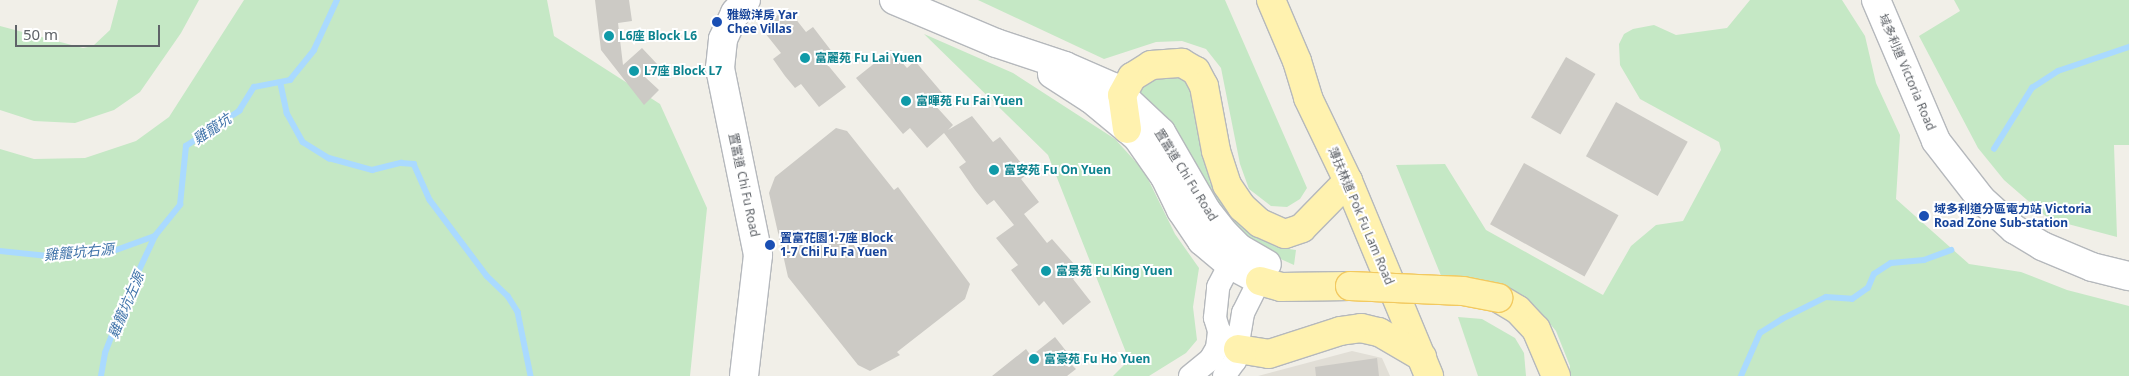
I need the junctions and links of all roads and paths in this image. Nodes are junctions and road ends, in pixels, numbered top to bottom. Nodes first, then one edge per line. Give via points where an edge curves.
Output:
1 (746, 0) edge
2 (894, 0) edge
3 (1272, 0) edge
4 (1876, 0) edge
5 (996, 42) junction
6 (1122, 95) junction
7 (1127, 129) junction
8 (1348, 181) junction
9 (1234, 256) junction
10 (1263, 272) junction
11 (2129, 276) edge
12 (1228, 340) junction
13 (1546, 346) junction
14 (1426, 366) edge
15 (744, 376) edge
16 (1190, 376) edge
17 (1224, 376) edge
18 (1546, 376) edge
19 (1556, 376) edge

1 - 15 street, 置富道 Chi Fu Road via 735,13 723,39 720,68 758,255
2 - 5 street, 置富道 Chi Fu Road
3 - 8 main road, 薄扶林道 Pok Fu Lam Road via 1298,61 1308,98
4 - 11 street, 域多利道 Victoria Road via 1936,140 1962,178 2014,228 2059,254
5 - 6 street, 置富道 Chi Fu Road via 1095,77
5 - 7 street, 置富道 Chi Fu Road via 1080,91
6 - 7 main road
6 - 8 main road via 1132,77 1151,64 1173,62 1196,71 1204,86 1216,151 1227,185 1251,216 1277,232 1285,234 1302,228
6 - 9 street, 置富道 Chi Fu Road via 1161,132
7 - 9 street, 置富道 Chi Fu Road via 1156,162 1190,226
8 - 14 main road, 薄扶林道 Pok Fu Lam Road
9 - 10 street, 置富道 Chi Fu Road
9 - 12 street via 1218,287 1215,303
10 - 12 street
10 - 13 main road, bridge via 1280,287 1350,286 1463,291 1498,298 1528,319
12 - 14 main road via 1269,354 1340,331 1361,328 1379,332
12 - 16 street
12 - 17 street via 1235,361
13 - 18 main road
13 - 19 main road

